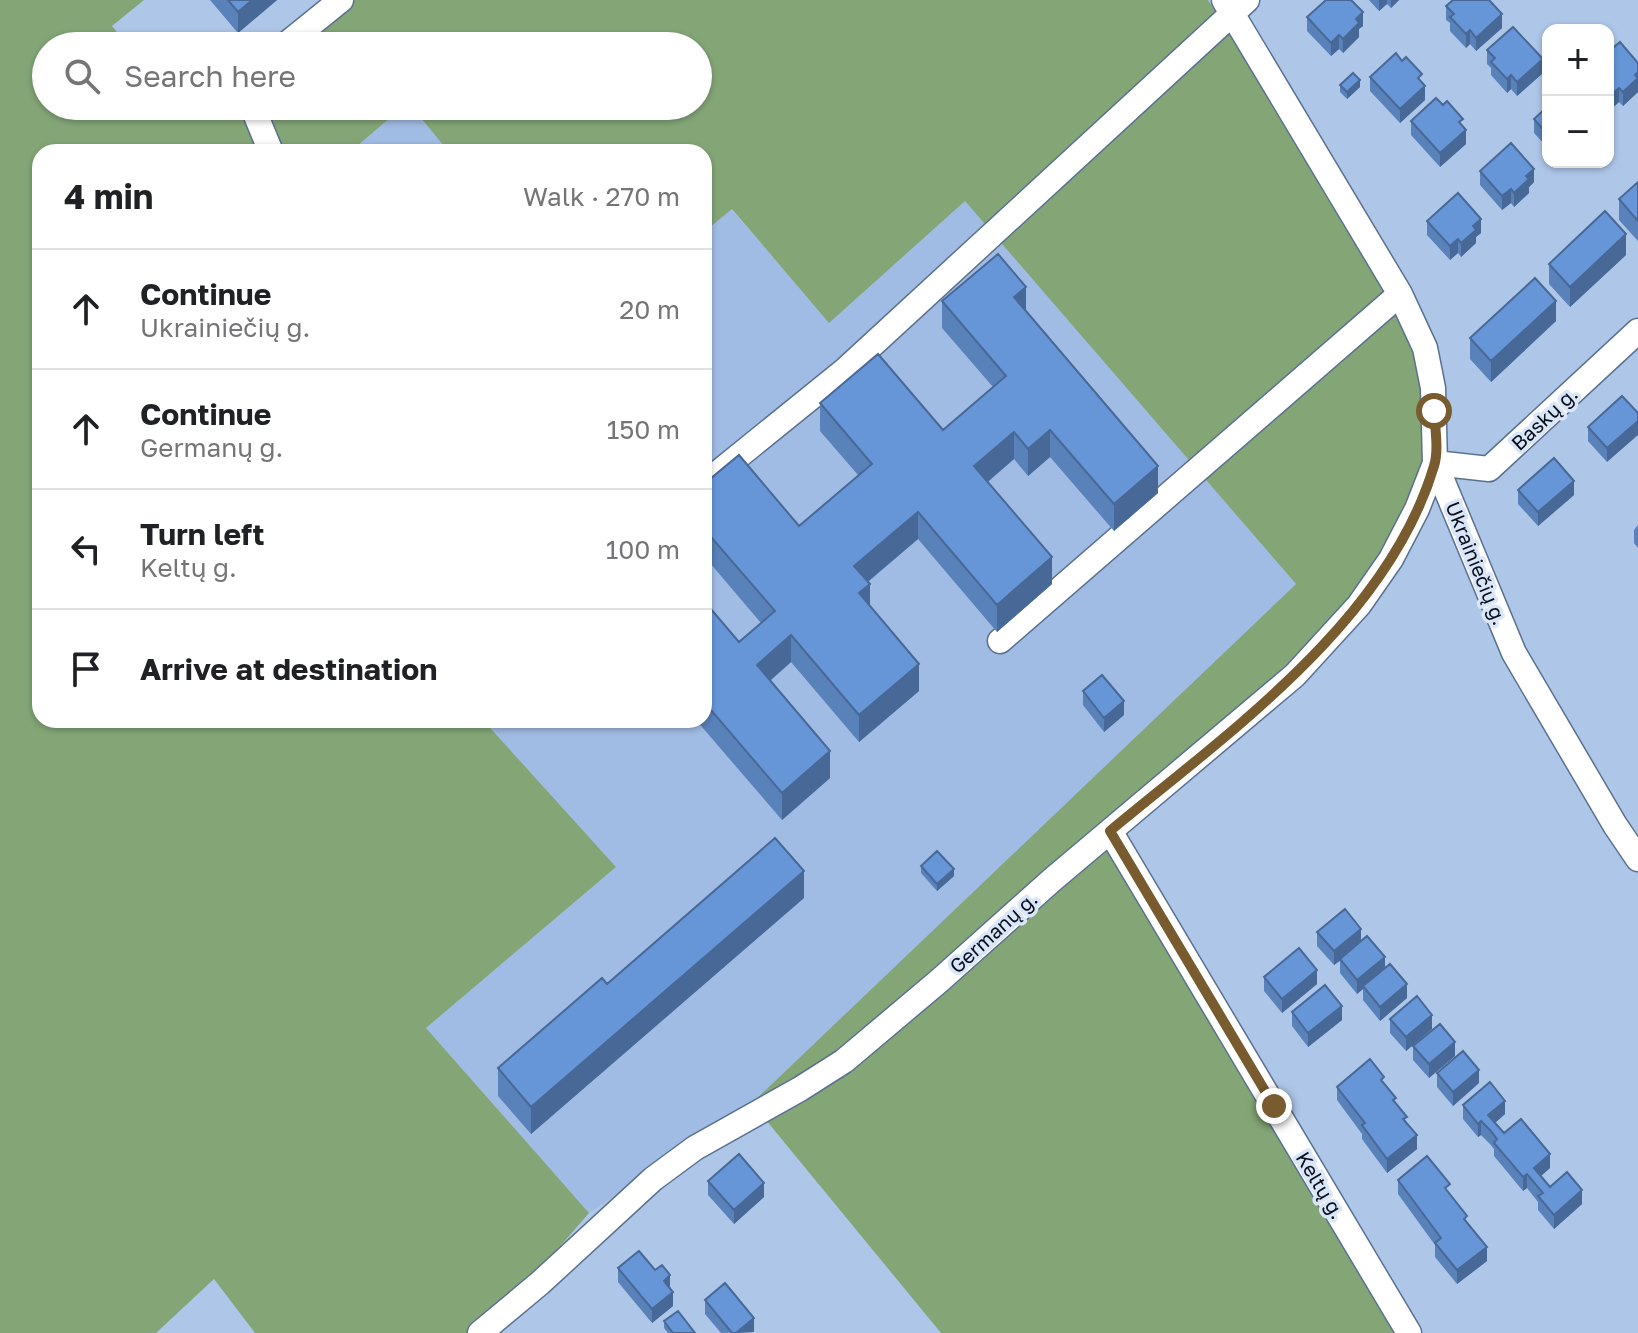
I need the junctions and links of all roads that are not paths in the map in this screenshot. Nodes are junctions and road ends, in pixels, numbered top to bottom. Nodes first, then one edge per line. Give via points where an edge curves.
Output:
1 (341, 0) edge
2 (1234, 5) edge
3 (301, 32) edge
4 (258, 120) edge
5 (268, 144) edge
6 (1400, 294) junction
7 (1638, 331) edge
8 (1435, 463) junction
9 (712, 478) edge
10 (1000, 641) dead end
11 (1110, 831) junction
12 (1638, 859) edge
13 (480, 1333) edge
14 (1409, 1333) edge

1 - 3 street
2 - 6 street, Ukrainiečių g.
2 - 9 street via 845,370
4 - 5 street
6 - 8 street, Ukrainiečių g. via 1425,348 1434,399
6 - 10 street
7 - 8 street, Baskų g. via 1489,469
8 - 11 street, Germanų g. via 1391,559 1329,640 1254,712
8 - 12 street, Ukrainiečių g. via 1514,653
11 - 13 street, Germanų g. via 844,1061 664,1171
11 - 14 street, Keltų g.

